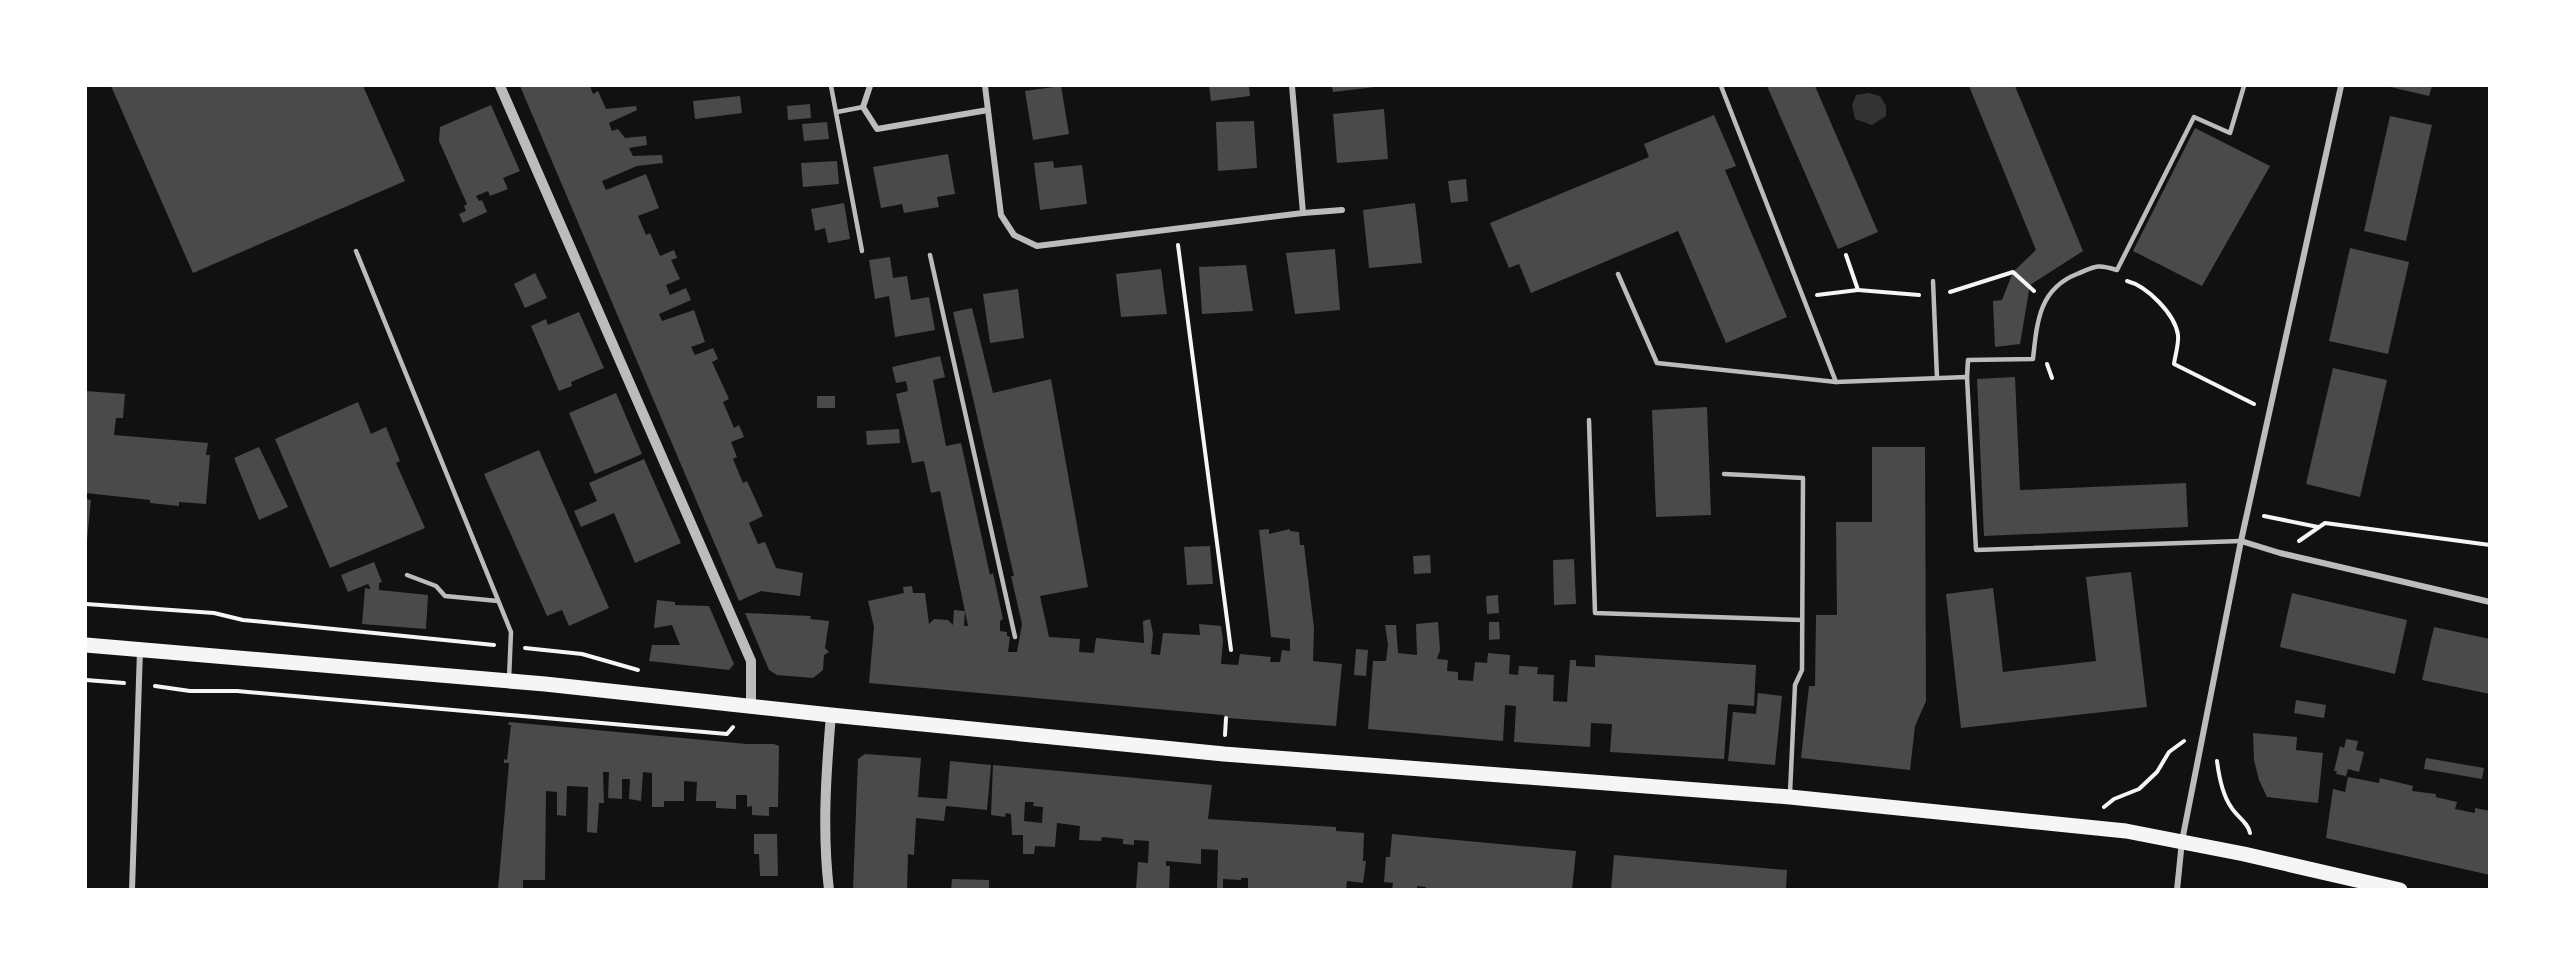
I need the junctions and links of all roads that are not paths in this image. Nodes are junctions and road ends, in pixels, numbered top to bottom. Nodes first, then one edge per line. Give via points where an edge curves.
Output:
1 (500, 86) edge
2 (831, 86) edge
3 (870, 86) edge
4 (985, 86) edge
5 (1292, 86) edge
6 (1721, 86) edge
7 (2244, 86) edge
8 (2342, 86) edge
9 (863, 107) junction
10 (988, 110) junction
11 (837, 112) junction
12 (1342, 210) dead end
13 (1303, 213) junction
14 (356, 251) dead end
15 (862, 251) dead end
16 (930, 255) dead end
17 (1618, 274) dead end
18 (1933, 280) dead end
19 (1967, 377) junction
20 (1937, 378) junction
21 (1836, 382) junction
22 (1589, 420) dead end
23 (1724, 474) dead end
24 (2241, 541) junction
25 (407, 575) dead end
26 (498, 601) junction
27 (2490, 602) edge
28 (1802, 620) junction
29 (1015, 637) dead end
30 (86, 645) edge
31 (140, 650) junction
32 (509, 681) junction
33 (751, 707) junction
34 (831, 715) junction
35 (1790, 797) junction
36 (2182, 841) junction
37 (132, 890) edge
38 (830, 890) edge
39 (2176, 890) edge
40 (2400, 890) edge

1 - 33 street via 751,661
2 - 11 lane
3 - 9 street
4 - 10 street
5 - 13 street
6 - 21 lane
7 - 19 lane via 2230,133 2194,117 2117,270 2099,264 2063,279 2045,300 2033,359 1968,360
8 - 24 street
9 - 10 street via 877,129
9 - 11 lane
10 - 13 street via 1001,215 1014,235 1038,246
11 - 15 lane
12 - 13 street
14 - 26 lane
16 - 29 lane
17 - 21 lane via 1657,363
18 - 20 lane
19 - 20 lane
19 - 24 lane via 1976,550
20 - 21 lane
22 - 28 lane via 1595,613
23 - 28 lane via 1803,478
24 - 27 street
24 - 36 street
25 - 26 lane via 436,586 445,596
26 - 32 lane via 511,633
28 - 35 lane via 1802,670 1795,685
30 - 31 main road
31 - 32 main road
31 - 37 street
32 - 33 main road
33 - 34 main road
34 - 35 main road via 1224,754
34 - 38 street via 825,809
35 - 36 main road via 2126,831
36 - 39 street
36 - 40 main road

